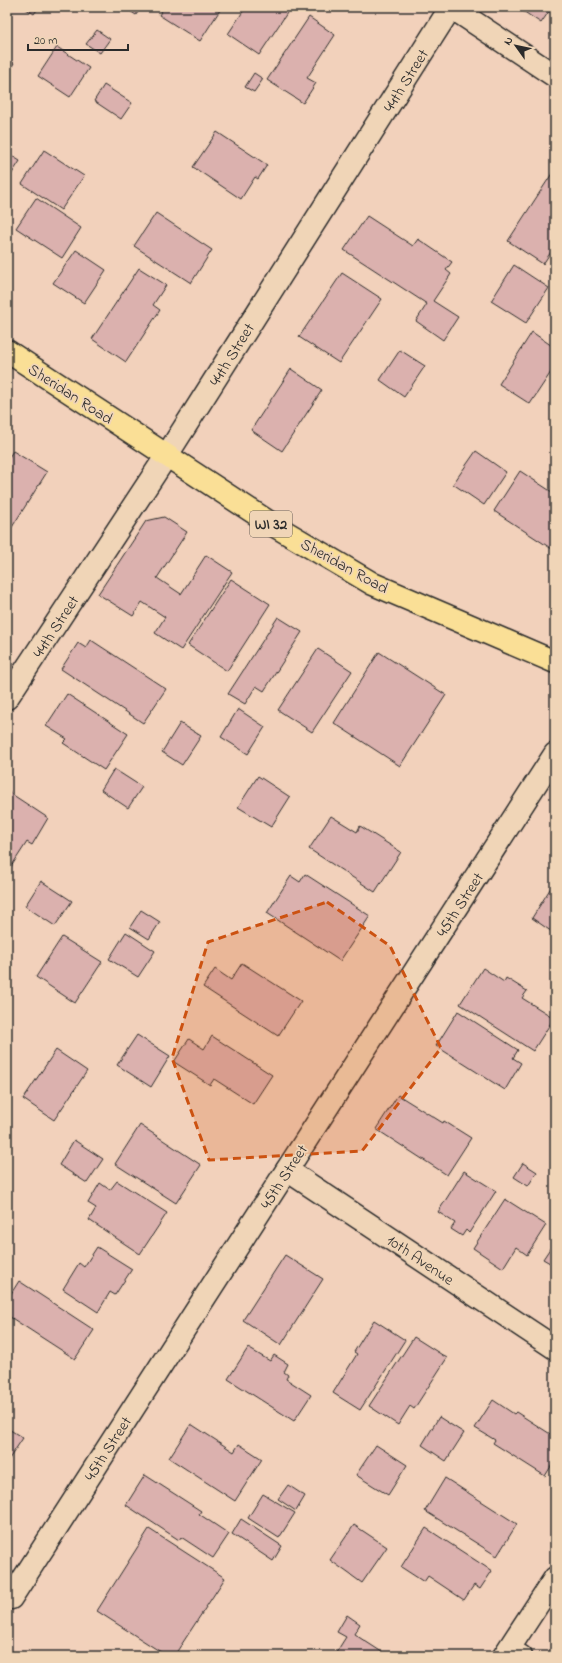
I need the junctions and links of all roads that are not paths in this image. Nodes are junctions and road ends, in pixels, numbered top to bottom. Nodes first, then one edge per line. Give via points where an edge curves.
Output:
1 (451, 7) edge
2 (555, 76) edge
3 (7, 351) edge
4 (167, 455) junction
5 (555, 662) edge
6 (7, 698) edge
7 (555, 754) edge
8 (287, 1170) junction
9 (555, 1348) edge
10 (555, 1578) edge
11 (11, 1598) dead end
12 (512, 1653) edge

1 - 2 street
1 - 4 street, 44th Street
3 - 4 main road, Sheridan Road / WI 32
4 - 5 main road, Sheridan Road / WI 32 via 270,523 373,584
4 - 6 street, 44th Street
7 - 8 street, 45th Street
8 - 9 street, 10th Avenue
8 - 11 street, 45th Street
10 - 12 street

